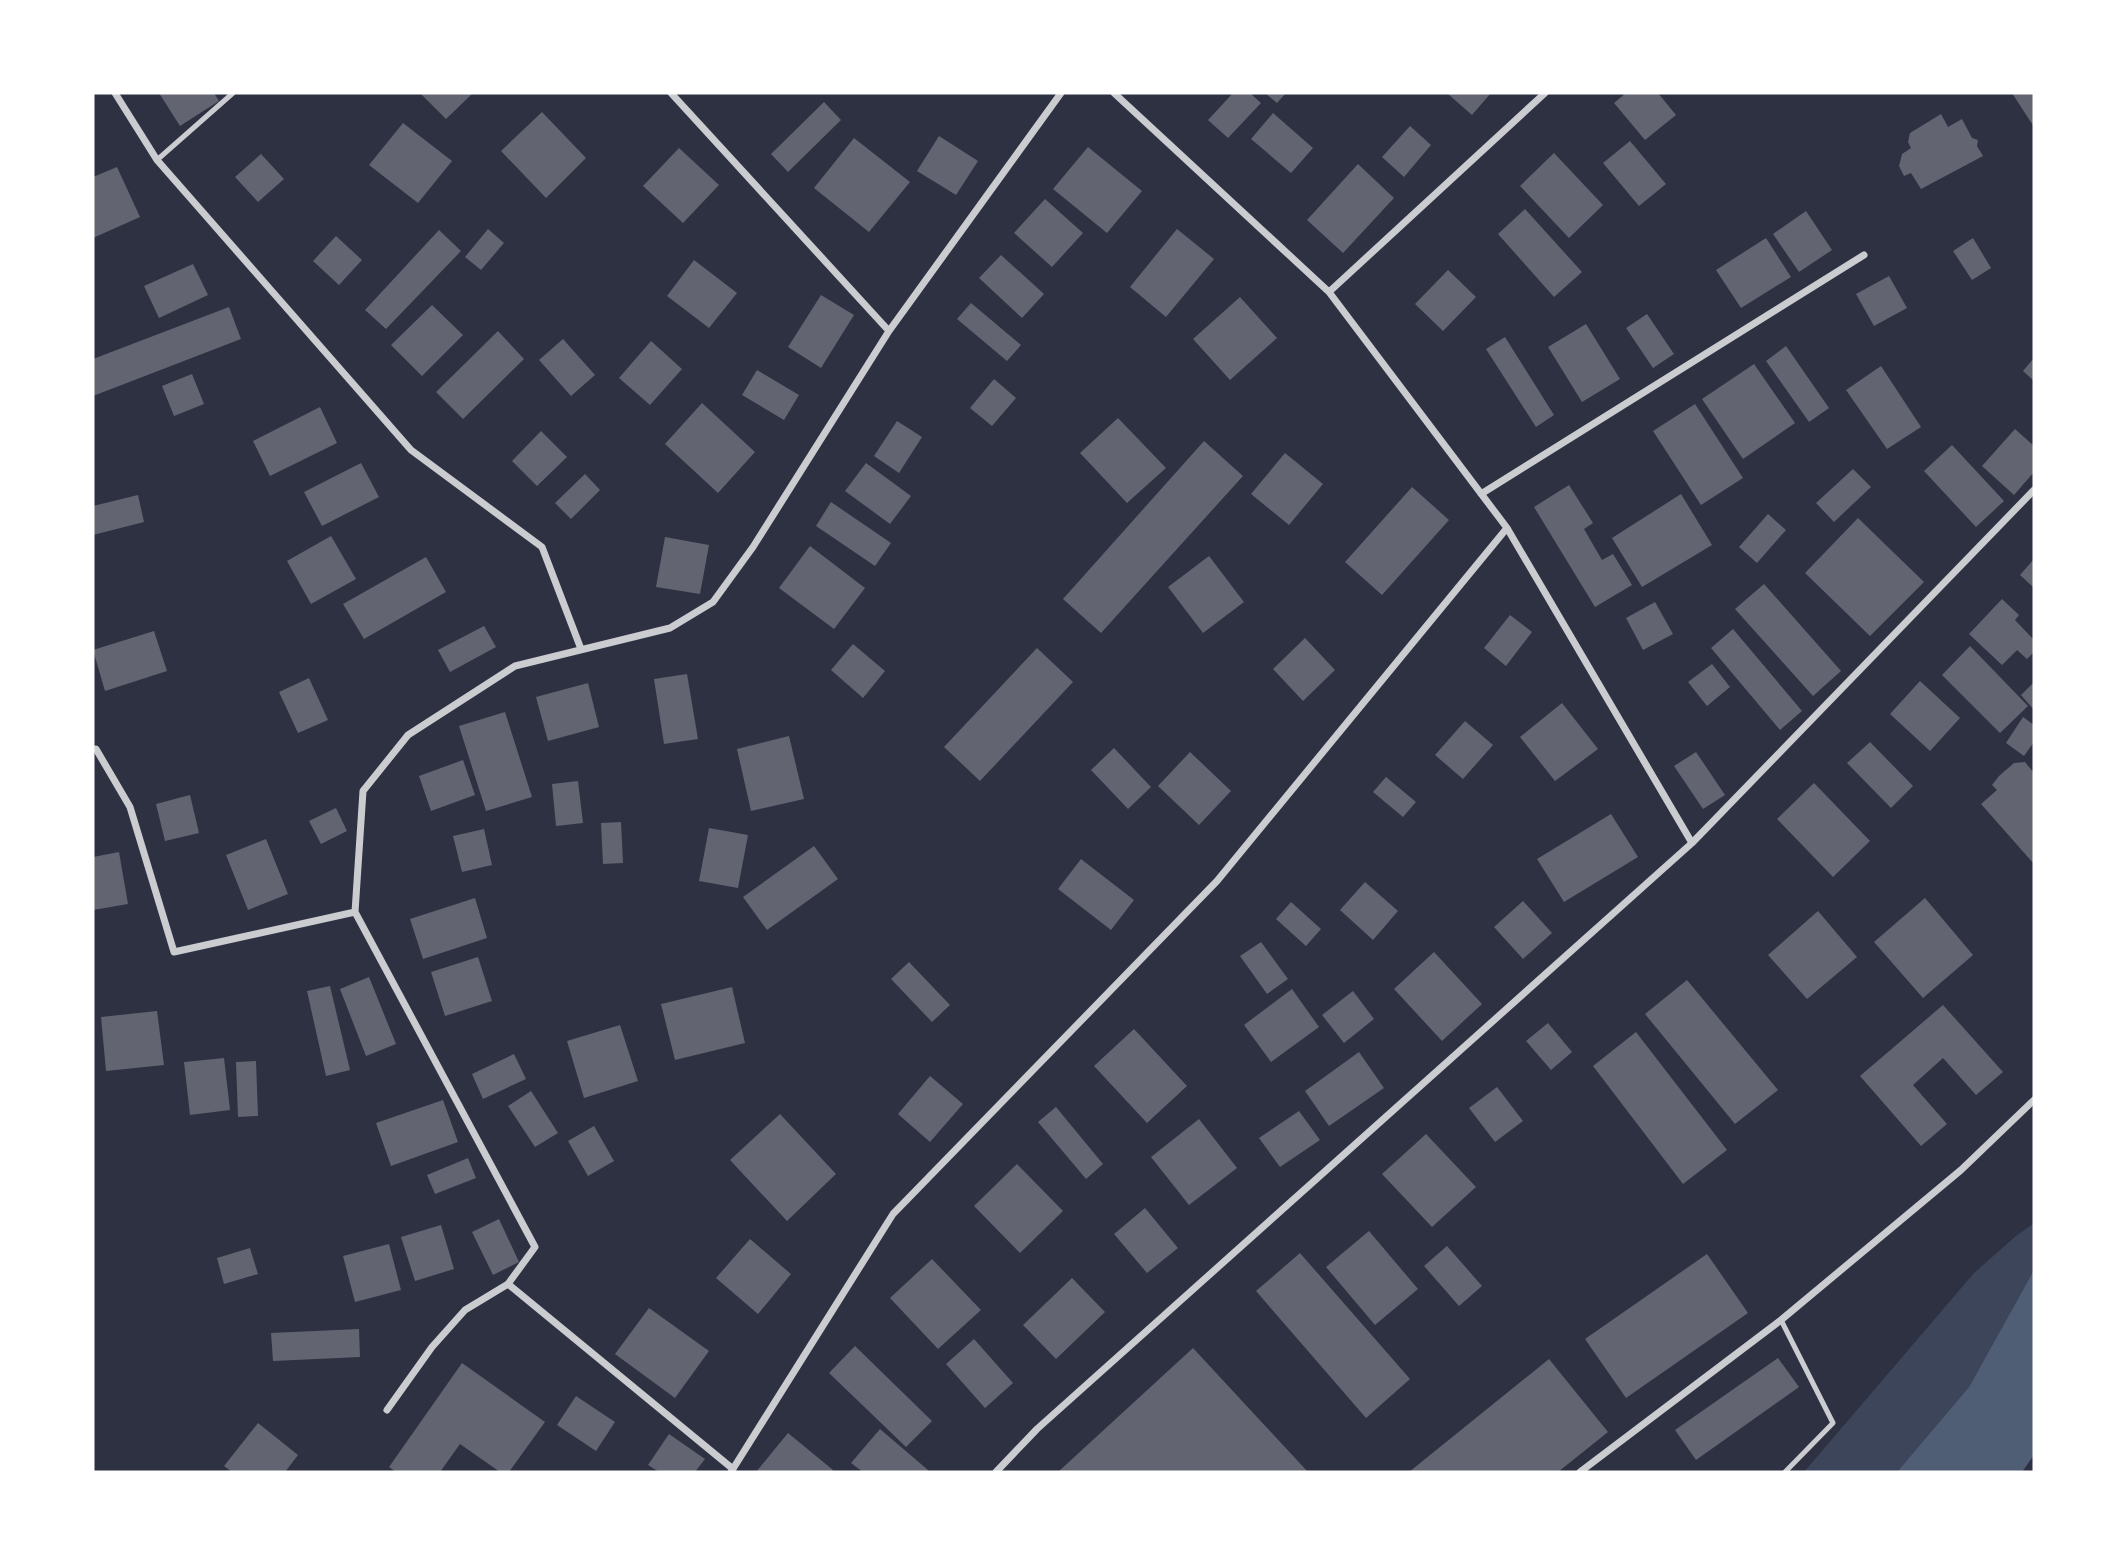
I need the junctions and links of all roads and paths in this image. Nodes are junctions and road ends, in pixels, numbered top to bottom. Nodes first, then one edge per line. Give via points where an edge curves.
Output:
1 (115, 93) edge
2 (233, 93) edge
3 (671, 93) edge
4 (1060, 93) edge
5 (1114, 93) edge
6 (1545, 93) edge
7 (157, 160) junction
8 (1864, 256) dead end
9 (1329, 292) junction
10 (889, 331) junction
11 (2034, 490) edge
12 (1481, 494) junction
13 (1507, 528) junction
14 (581, 649) junction
15 (93, 737) edge
16 (94, 749) edge
17 (1692, 843) junction
18 (355, 912) junction
19 (2034, 1100) edge
20 (508, 1284) junction
21 (1781, 1320) junction
22 (387, 1410) dead end
23 (732, 1471) edge
24 (996, 1472) edge
25 (1580, 1472) edge
26 (1786, 1472) edge

1 - 7 street
2 - 7 lane
3 - 10 street
4 - 10 street
5 - 9 street
6 - 9 street
7 - 14 street via 411,450 542,547
8 - 12 street
9 - 12 street
10 - 14 street via 713,602 670,628
11 - 17 street
12 - 13 street
13 - 17 street
13 - 23 street via 1217,881 893,1214
14 - 18 street via 515,666 408,734 363,791
15 - 16 street
16 - 18 street via 130,807 174,951
17 - 24 street via 1037,1429
18 - 20 street via 535,1247
19 - 21 street via 1961,1170
20 - 22 street via 465,1310
20 - 23 street
21 - 25 street
21 - 26 lane via 1833,1423

